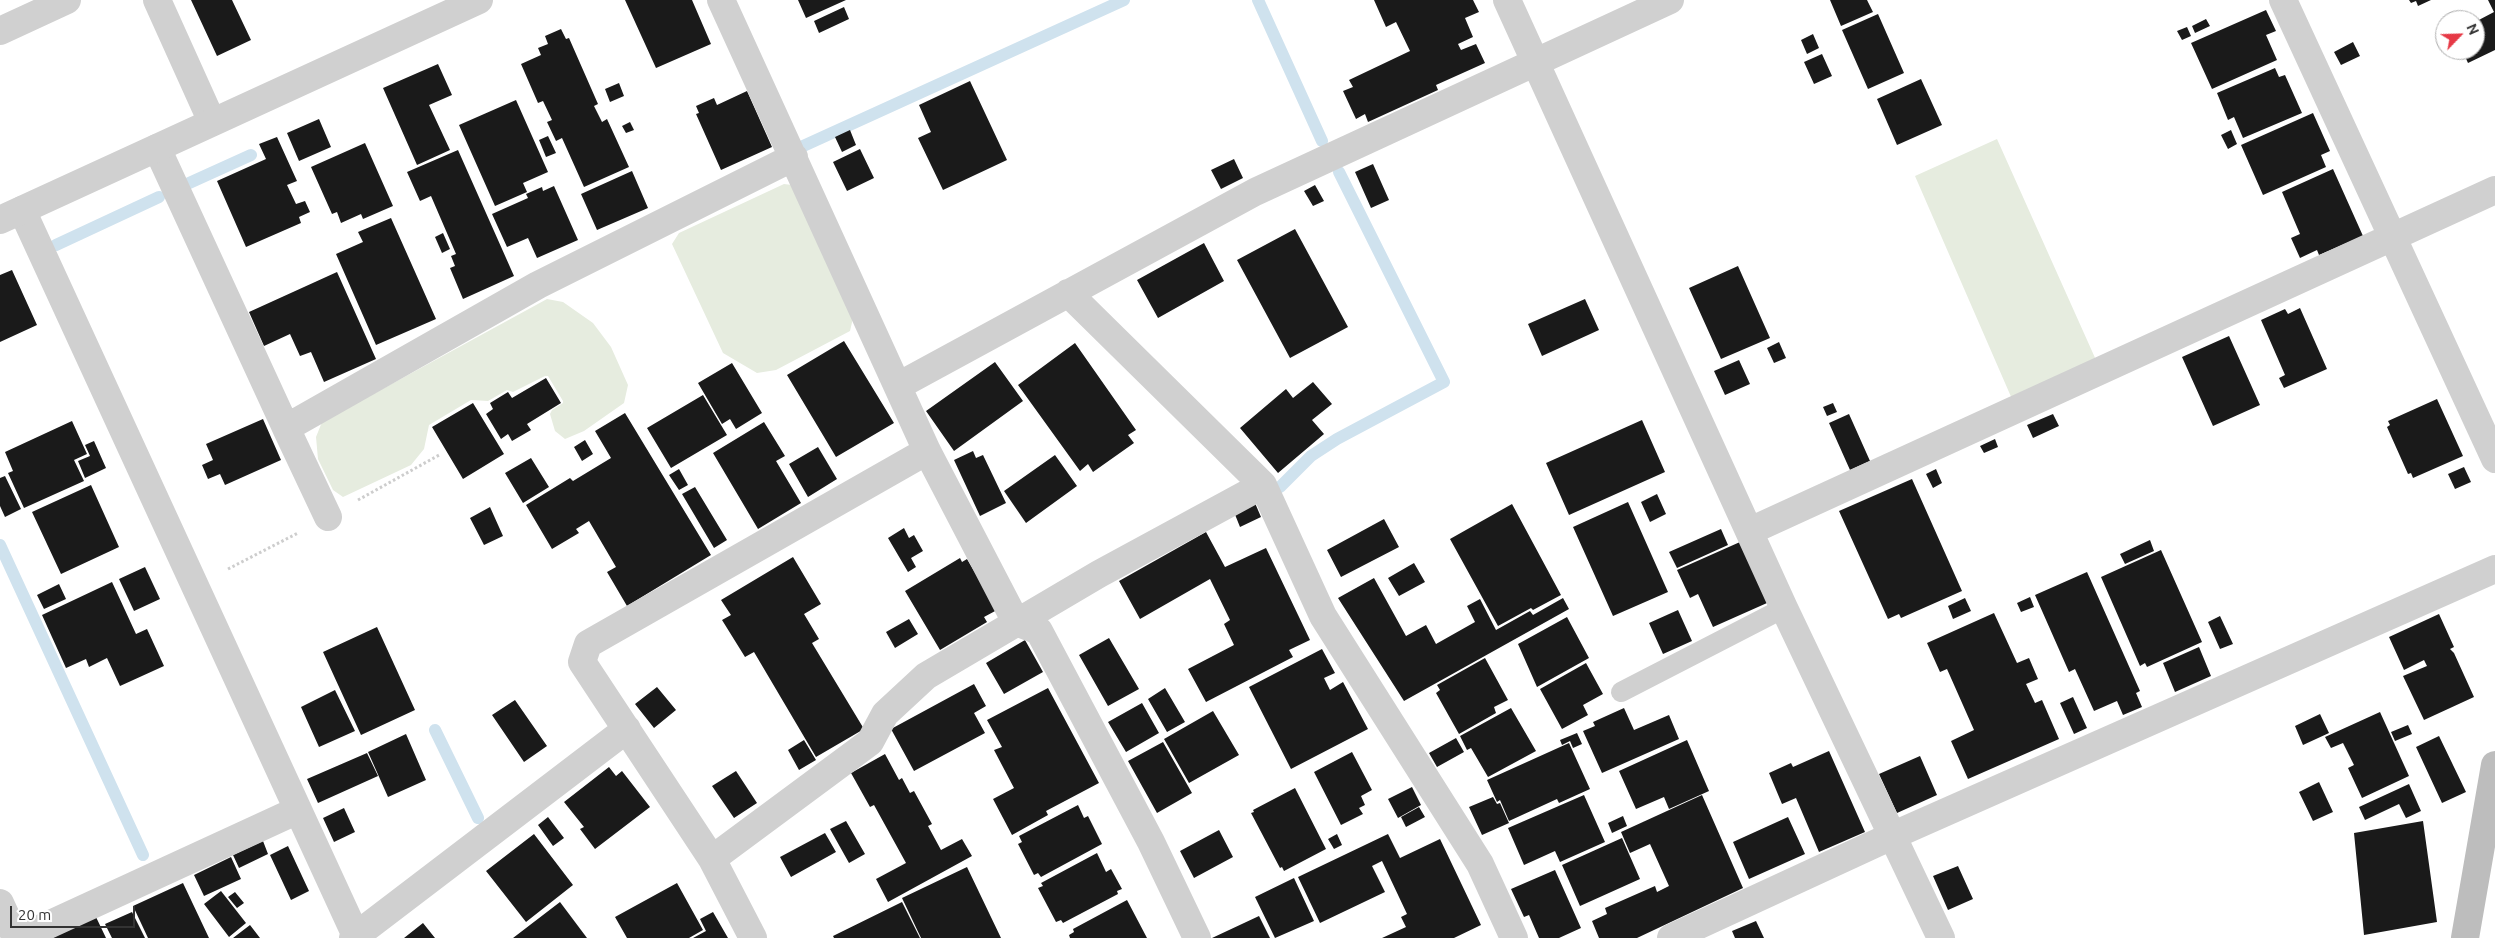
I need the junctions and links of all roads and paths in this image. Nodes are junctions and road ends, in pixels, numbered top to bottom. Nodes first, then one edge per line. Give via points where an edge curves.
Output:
1 (67, 0) edge
2 (157, 0) edge
3 (479, 0) edge
4 (721, 0) edge
5 (1507, 0) edge
6 (1670, 0) edge
7 (2283, 0) edge
8 (0, 31) edge
9 (1536, 62) junction
10 (212, 122) junction
11 (157, 148) junction
12 (794, 157) junction
13 (2495, 190) edge
14 (11, 215) edge
15 (2392, 236) junction
16 (1068, 293) junction
17 (898, 386) junction
18 (286, 428) junction
19 (927, 451) junction
20 (2495, 458) edge
21 (1263, 485) junction
22 (328, 517) dead end
23 (1750, 531) junction
24 (2495, 569) edge
25 (1784, 608) junction
26 (1016, 622) junction
27 (1621, 692) dead end
28 (626, 729) junction
29 (2495, 765) edge
30 (298, 810) junction
31 (1894, 835) junction
32 (712, 859) junction
33 (0, 903) edge
34 (355, 937) edge
35 (18, 938) edge
36 (753, 938) edge
37 (1197, 938) edge
38 (1514, 938) edge
39 (1671, 938) edge
40 (1941, 938) edge
41 (2465, 938) edge

1 - 8 street
2 - 10 street
3 - 10 street
4 - 12 street
5 - 9 street
6 - 9 street
7 - 15 street
9 - 16 street via 1254,192
9 - 23 street
10 - 11 street
11 - 14 street
11 - 18 street
12 - 17 street
12 - 18 street via 538,285
13 - 15 street
14 - 30 street
15 - 20 street
15 - 23 street
16 - 17 street
16 - 21 street
17 - 19 street
18 - 22 street
19 - 26 street
19 - 28 street via 588,644 582,662
21 - 26 street
21 - 38 street via 1323,616 1480,864
23 - 25 street
24 - 31 street
25 - 27 lane
25 - 31 street
26 - 32 street via 926,676 885,714 870,742
26 - 37 street via 1039,631 1152,842
28 - 32 street
28 - 34 street
29 - 41 main road
30 - 34 street
30 - 35 street
31 - 39 street
31 - 40 street
32 - 36 street
33 - 35 street

